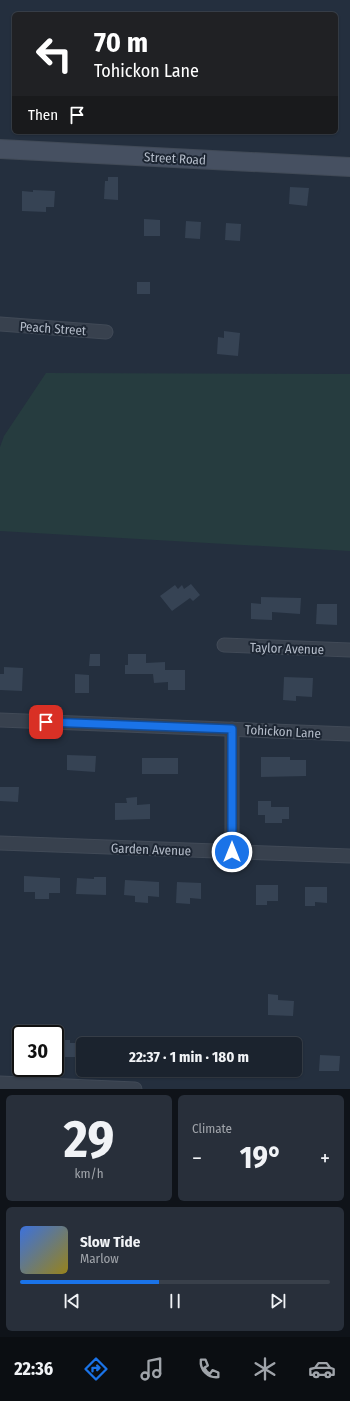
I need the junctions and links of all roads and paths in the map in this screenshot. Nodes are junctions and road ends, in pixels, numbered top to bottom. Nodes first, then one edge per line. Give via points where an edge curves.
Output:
1 (0, 148) edge
2 (350, 167) edge
3 (0, 324) edge
4 (106, 332) dead end
5 (224, 645) dead end
6 (350, 650) edge
7 (0, 720) edge
8 (232, 729) junction
9 (350, 734) edge
10 (0, 843) edge
11 (232, 852) junction
12 (350, 856) edge
13 (0, 1083) edge
14 (135, 1089) edge

1 - 2 main road, Street Road
3 - 4 street, Peach Street
5 - 6 street, Taylor Avenue
7 - 8 street, Tohickon Lane
8 - 9 street, Tohickon Lane
8 - 11 street
10 - 11 street, Garden Avenue
11 - 12 street, Garden Avenue
13 - 14 street

